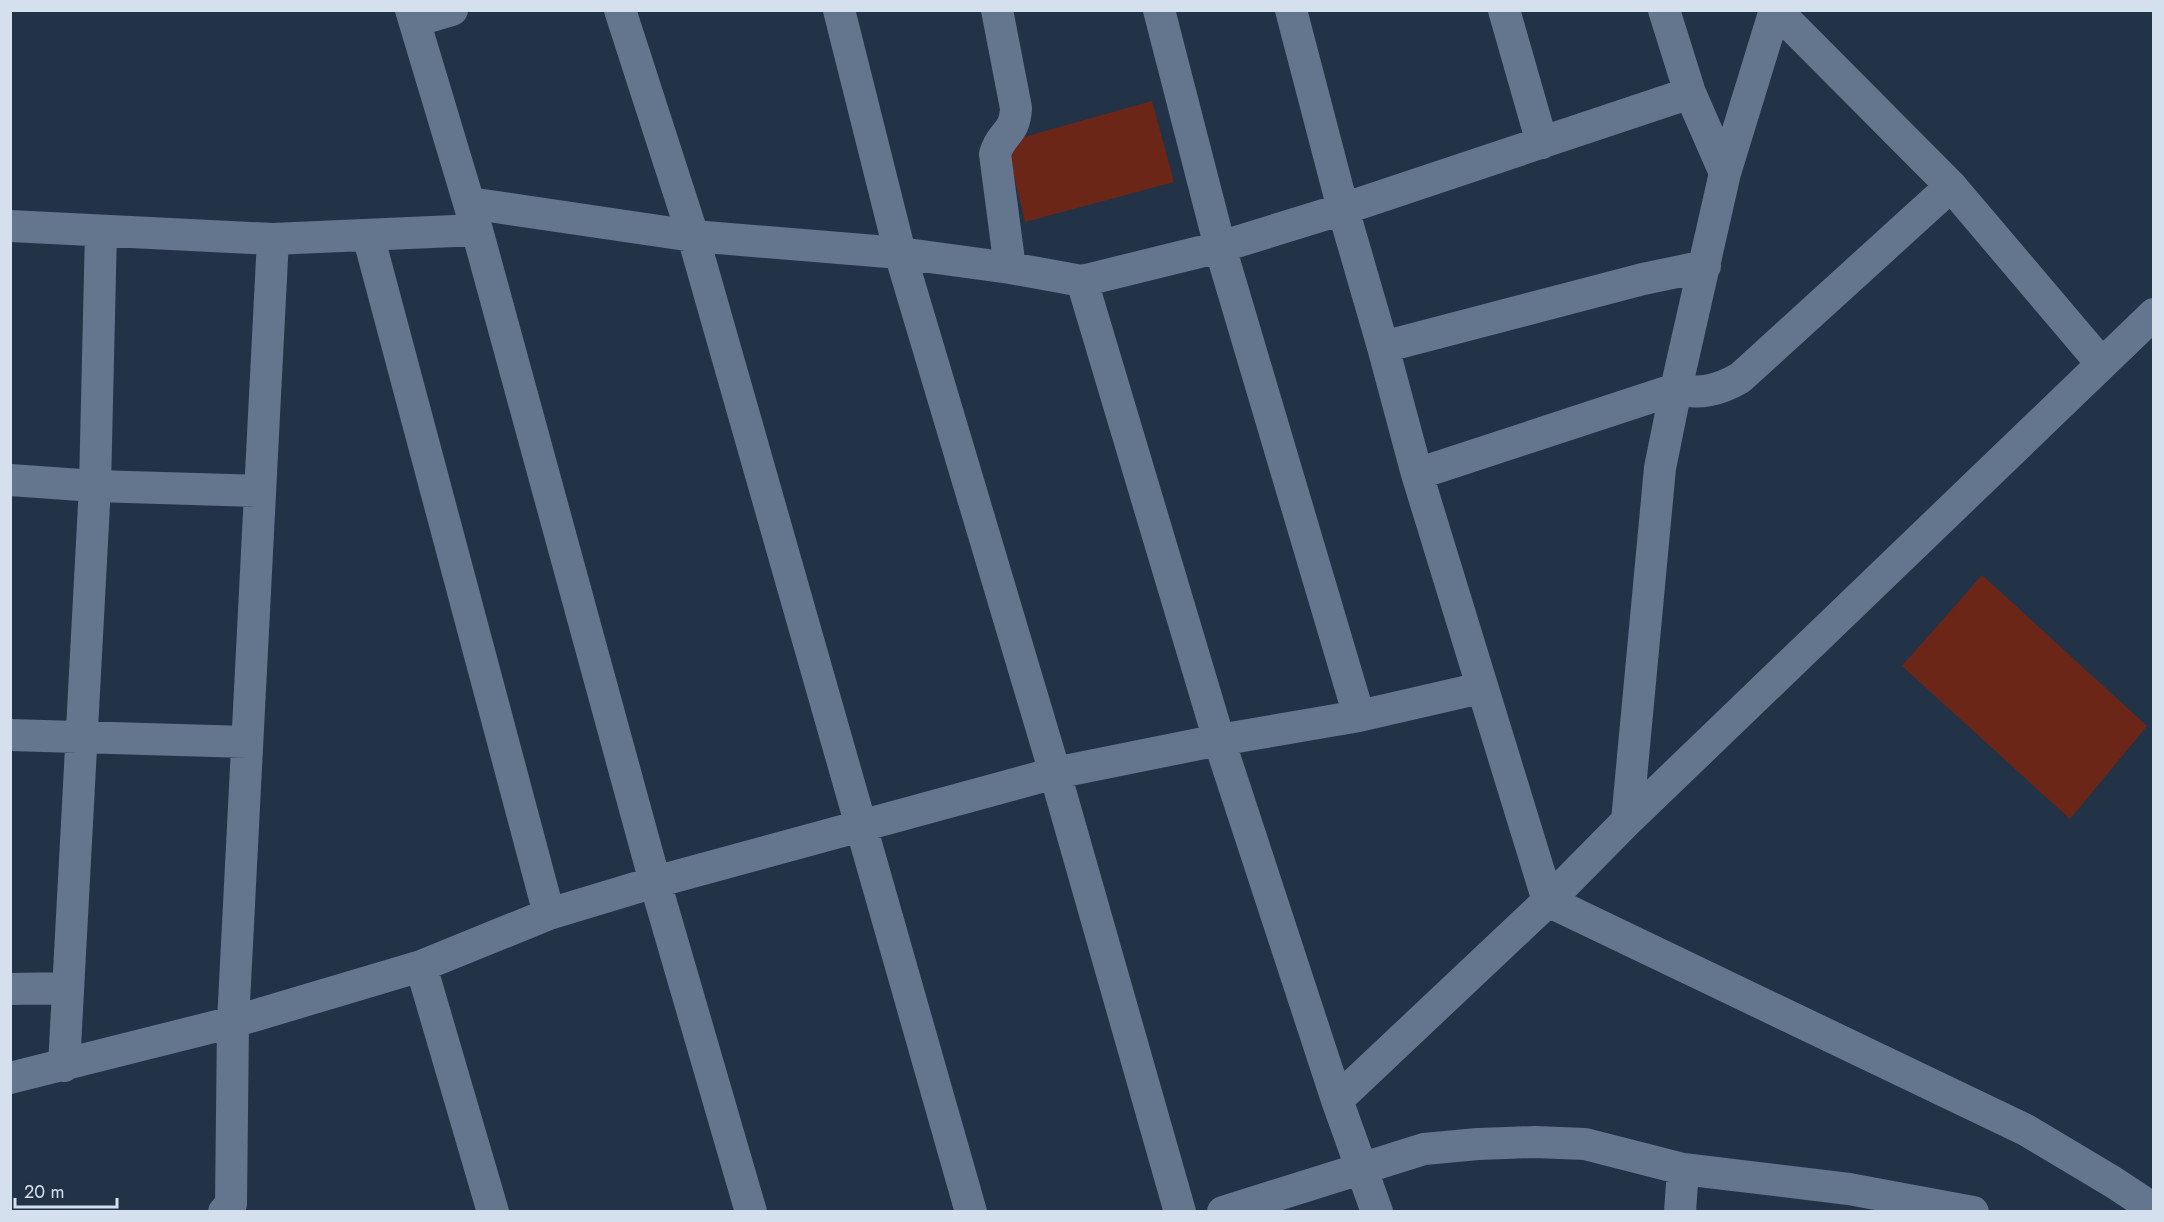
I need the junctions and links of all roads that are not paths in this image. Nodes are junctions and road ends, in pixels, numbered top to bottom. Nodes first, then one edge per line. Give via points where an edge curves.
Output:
1 (452, 10) edge
2 (620, 10) edge
3 (839, 10) edge
4 (997, 10) edge
5 (1159, 10) edge
6 (1291, 10) edge
7 (1504, 10) edge
8 (1664, 10) edge
9 (1775, 10) edge
10 (413, 16) edge
11 (1690, 93) junction
12 (1542, 143) junction
13 (1725, 173) junction
14 (1952, 186) junction
15 (1343, 209) junction
16 (473, 217) junction
17 (10, 225) edge
18 (101, 231) junction
19 (368, 235) junction
20 (693, 236) junction
21 (273, 239) junction
22 (1220, 247) junction
23 (900, 253) junction
24 (1705, 266) junction
25 (1010, 268) junction
26 (1082, 281) junction
27 (2154, 314) edge
28 (1383, 347) junction
29 (2102, 364) junction
30 (1676, 389) junction
31 (1417, 474) junction
32 (10, 480) edge
33 (95, 486) junction
34 (260, 491) junction
35 (1481, 688) junction
36 (1359, 716) junction
37 (10, 735) edge
38 (83, 736) junction
39 (1219, 740) junction
40 (247, 742) junction
41 (1054, 773) junction
42 (1627, 821) junction
43 (861, 825) junction
44 (655, 882) junction
45 (1548, 901) junction
46 (549, 914) junction
47 (421, 966) junction
48 (68, 988) junction
49 (10, 989) edge
50 (233, 1022) junction
51 (64, 1066) junction
52 (10, 1078) edge
53 (1337, 1100) junction
54 (1362, 1167) junction
55 (1683, 1168) junction
56 (230, 1209) edge
57 (2154, 1209) edge
58 (493, 1212) edge
59 (751, 1212) edge
60 (971, 1212) edge
61 (1180, 1212) edge
62 (1223, 1212) edge
63 (1377, 1212) edge
64 (1680, 1212) edge
65 (1973, 1212) edge

1 - 10 street
2 - 20 street
3 - 23 street
4 - 25 street via 1016,108 1013,128 995,154
5 - 22 street
6 - 15 street
7 - 12 street
8 - 11 street
9 - 13 street
9 - 14 street
10 - 16 street
11 - 12 street
11 - 13 street
12 - 15 street
13 - 24 street
14 - 29 street
14 - 30 street via 1740,378 1708,391
15 - 22 street
15 - 28 street
16 - 19 street
16 - 20 street
16 - 44 street
17 - 18 street
18 - 21 street
18 - 33 street
19 - 21 street
19 - 46 street
20 - 23 street
20 - 43 street
21 - 34 street
22 - 26 street
22 - 36 street
23 - 25 street
23 - 41 street
24 - 28 street
24 - 30 street
25 - 26 street
26 - 39 street
27 - 29 street
28 - 31 street
29 - 42 street
30 - 31 street
30 - 42 street via 1660,468
31 - 35 street
32 - 33 street
33 - 34 street
33 - 38 street
34 - 40 street
35 - 36 street
35 - 45 street
36 - 39 street
37 - 38 street
38 - 40 street
38 - 48 street
39 - 41 street
39 - 53 street
40 - 50 street
41 - 43 street
41 - 61 street
42 - 45 street
43 - 44 street
43 - 60 street
44 - 46 street
44 - 59 street
45 - 53 street
45 - 57 street via 2026,1130
46 - 47 street
47 - 50 street
47 - 58 street
48 - 49 street
48 - 51 street
50 - 51 street
50 - 56 street
51 - 52 street
53 - 54 street
54 - 55 street via 1424,1149 1535,1142 1585,1144
54 - 62 street
54 - 63 street
55 - 64 street
55 - 65 street via 1849,1189

